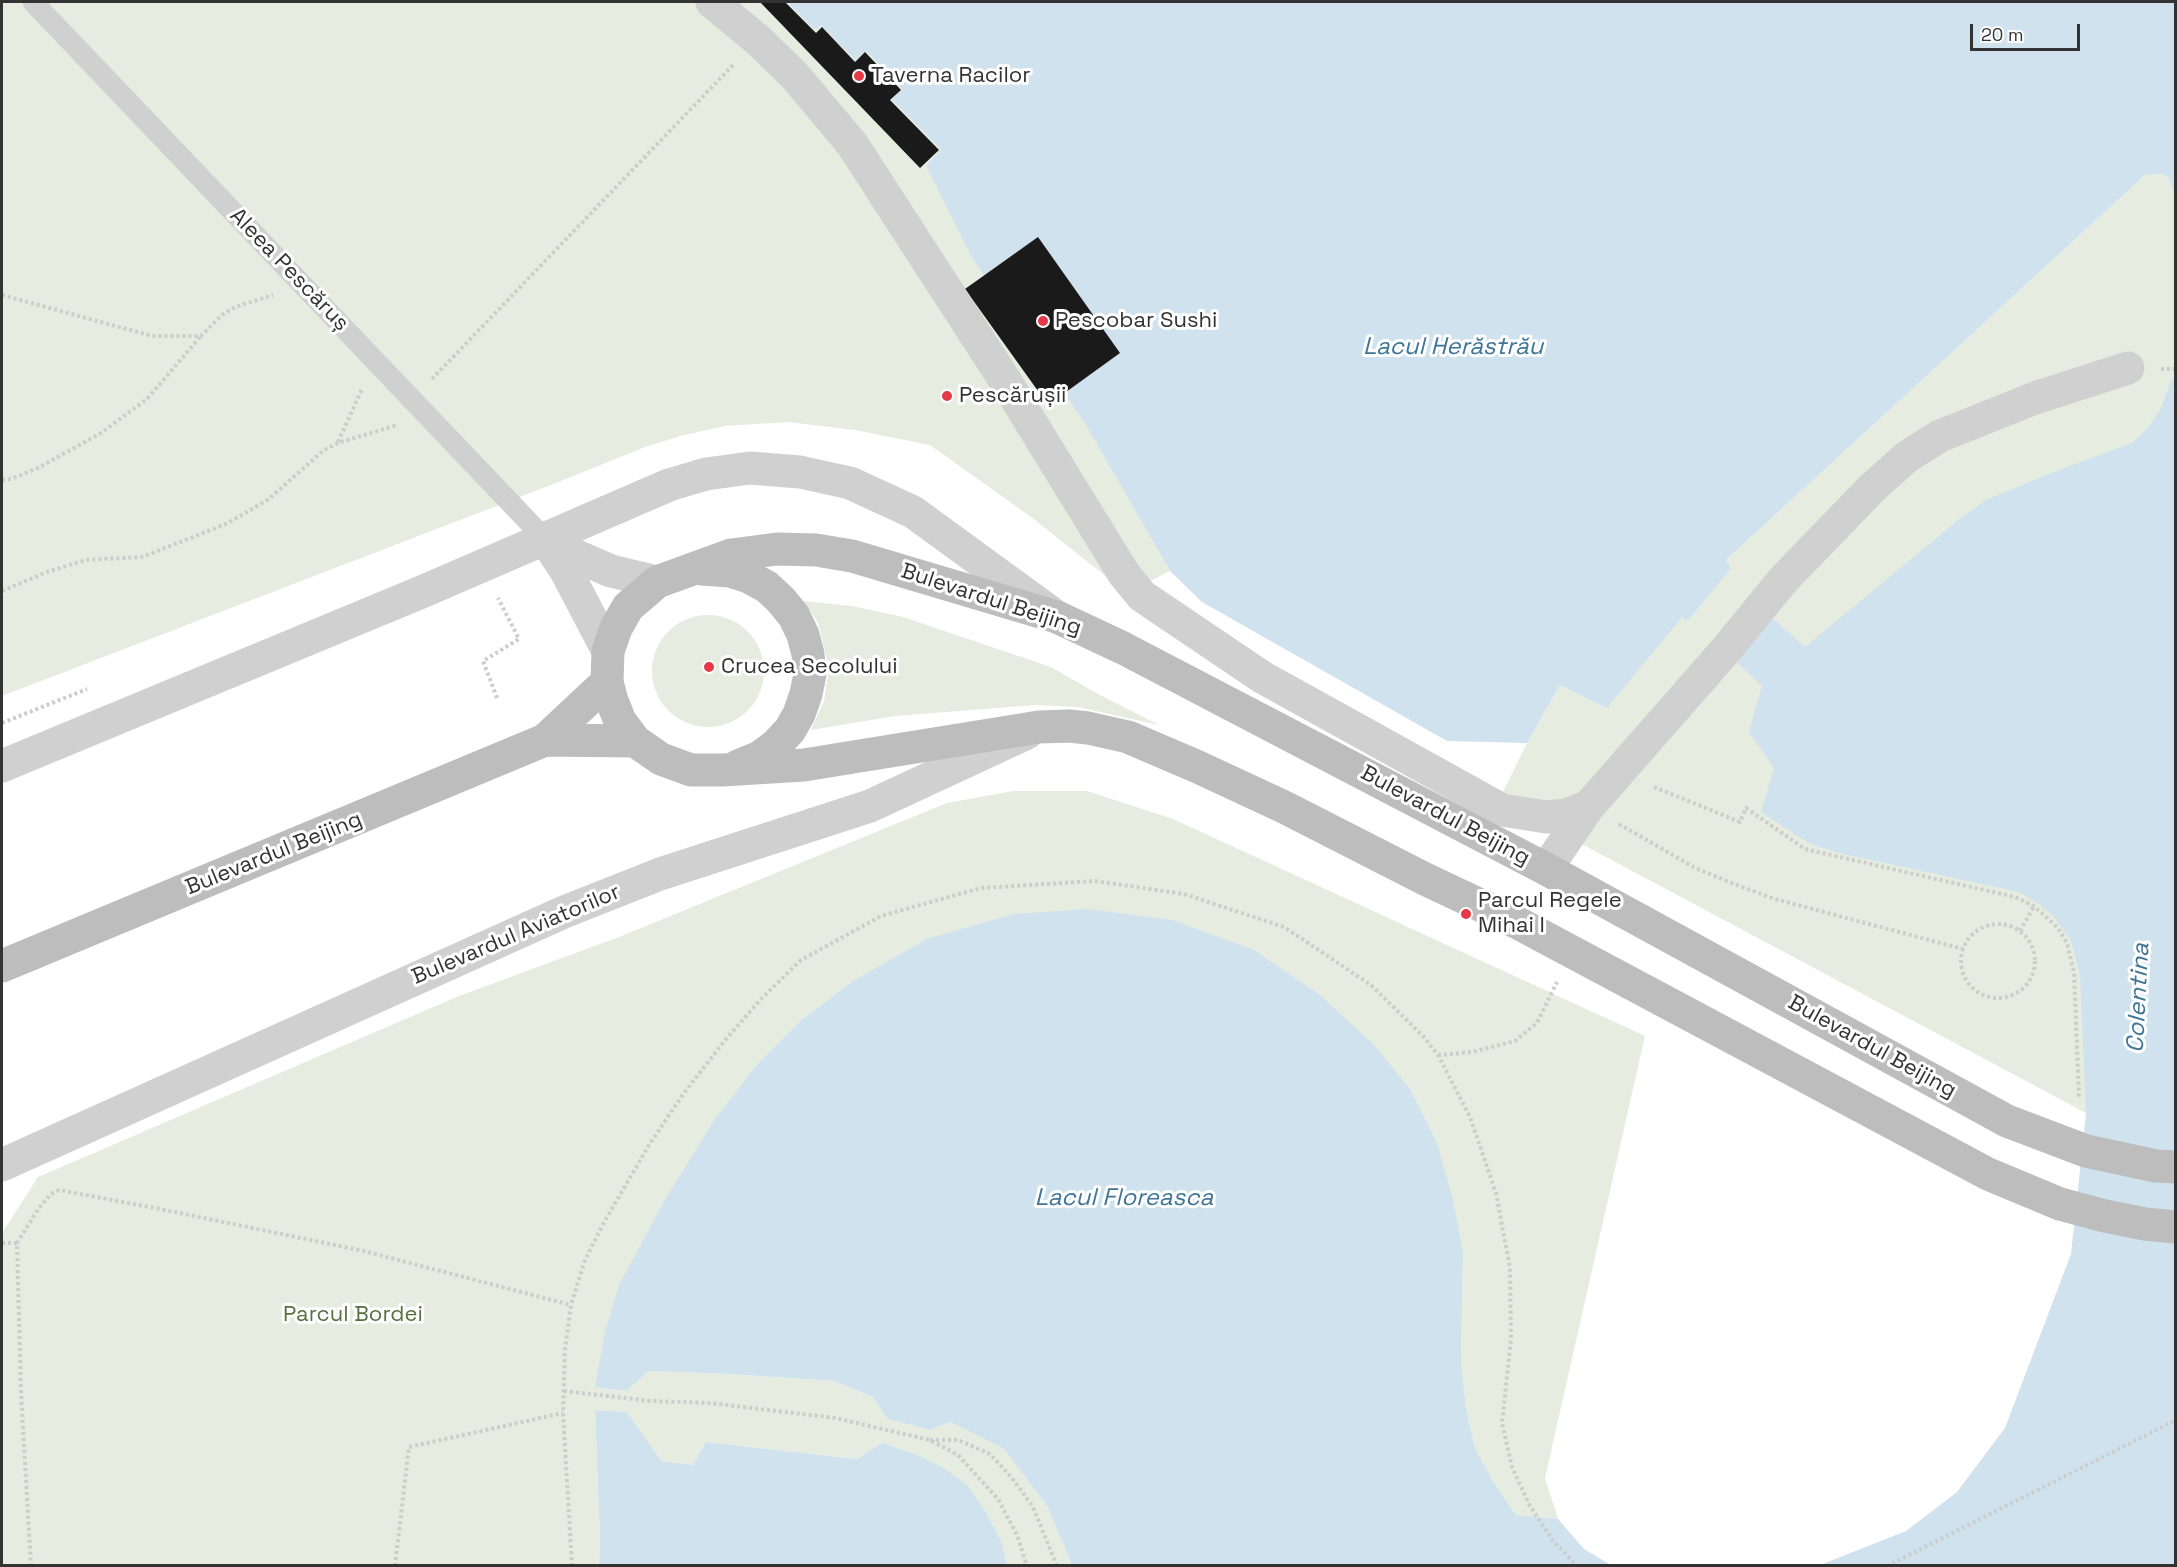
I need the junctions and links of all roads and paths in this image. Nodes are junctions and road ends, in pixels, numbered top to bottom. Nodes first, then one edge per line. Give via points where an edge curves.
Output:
1 (33, 2) edge
2 (712, 2) edge
3 (758, 40) junction
4 (303, 285) junction
5 (2, 296) edge
6 (201, 336) junction
7 (375, 361) junction
8 (2128, 368) dead end
9 (412, 399) junction
10 (428, 416) junction
11 (338, 443) junction
12 (2, 480) edge
13 (545, 539) junction
14 (690, 570) junction
15 (657, 582) junction
16 (493, 589) dead end
17 (2, 591) edge
18 (1057, 617) junction
19 (607, 666) junction
20 (497, 698) dead end
21 (1039, 727) junction
22 (545, 740) junction
23 (635, 741) junction
24 (2, 766) edge
25 (722, 770) junction
26 (1690, 802) dead end
27 (1589, 806) junction
28 (1546, 869) junction
29 (2034, 906) junction
30 (2020, 931) junction
31 (1963, 949) junction
32 (1572, 952) junction
33 (2, 966) edge
34 (1438, 1055) junction
35 (2079, 1097) dead end
36 (2, 1165) edge
37 (2175, 1167) edge
38 (2175, 1227) edge
39 (2, 1243) edge
40 (17, 1244) junction
41 (571, 1305) junction
42 (564, 1391) junction
43 (563, 1413) junction
44 (2175, 1420) edge
45 (930, 1440) junction
46 (31, 1566) edge
47 (395, 1566) edge
48 (572, 1566) edge
49 (1027, 1566) edge
50 (1057, 1566) edge
51 (1577, 1566) edge
52 (1887, 1566) edge

1 - 4 lane, Aleea Pescăruș
2 - 3 street
3 - 9 path
3 - 27 street via 795,76 852,144 1124,574 1142,596 1262,677 1502,810 1546,817 1566,816
4 - 6 path via 235,307
4 - 7 lane, Aleea Pescăruș
5 - 6 path via 152,336
6 - 12 path via 147,399 101,433 38,468
7 - 9 lane, Aleea Pescăruș
7 - 11 path
8 - 27 street via 1961,427 1908,456 1784,579
9 - 10 lane, Aleea Pescăruș
10 - 11 path
10 - 13 lane, Aleea Pescăruș
11 - 17 path via 324,450 269,499 226,524 142,557 86,561
13 - 15 street via 611,571
13 - 18 street via 669,485 706,474 750,468 800,472 850,483 913,512
13 - 19 street via 566,570
13 - 24 street
14 - 15 main road, Bulevardul Beijing
14 - 18 main road, Bulevardul Beijing via 731,555 777,549 816,550 852,556
14 - 25 main road, Bulevardul Beijing via 730,570 767,587 794,616 808,654 806,694 790,730 760,757
15 - 19 main road, Bulevardul Beijing via 628,607 616,628
16 - 20 path via 519,639 483,662
18 - 28 main road, Bulevardul Beijing
19 - 22 main road, Bulevardul Beijing
19 - 23 main road, Bulevardul Beijing via 620,721
21 - 25 main road, Bulevardul Beijing via 804,765
21 - 32 main road, Bulevardul Beijing via 1088,728 1138,741 1284,807
21 - 36 street, Bulevardul Aviatorilor via 870,806 660,874 564,912
22 - 23 main road, Bulevardul Beijing
22 - 33 main road, Bulevardul Beijing
23 - 25 main road, Bulevardul Beijing via 660,759 691,770
26 - 29 path via 1740,822 1746,808 1805,849 2015,897
27 - 28 street
27 - 31 path via 1695,868 1734,884
28 - 37 main road, Bulevardul Beijing via 2007,1121 2086,1151
29 - 30 path
29 - 35 path via 2058,928 2067,943 2074,972
30 - 31 path via 1990,924 1971,935
30 - 31 path via 2034,951 2033,974 2027,985 2007,998 1994,999 1973,988 1961,968
32 - 34 path via 1537,1023 1515,1041 1472,1052
32 - 38 main road, Bulevardul Beijing via 1988,1173 2061,1204 2105,1216
34 - 41 path via 1371,985 1284,927 1184,894 1095,881 981,888 881,916 801,960 726,1039 649,1145 585,1260
34 - 51 path via 1470,1117 1496,1193 1510,1268 1511,1339 1502,1423 1512,1467 1528,1504 1553,1541
39 - 40 path
40 - 41 path via 39,1208 59,1190 364,1251
40 - 46 path
41 - 42 path
42 - 43 path
42 - 45 path via 835,1418
43 - 47 path via 409,1447
43 - 48 path
44 - 52 path
45 - 49 path via 958,1455 998,1499 1017,1535
45 - 50 path via 958,1440 990,1454 1033,1507

